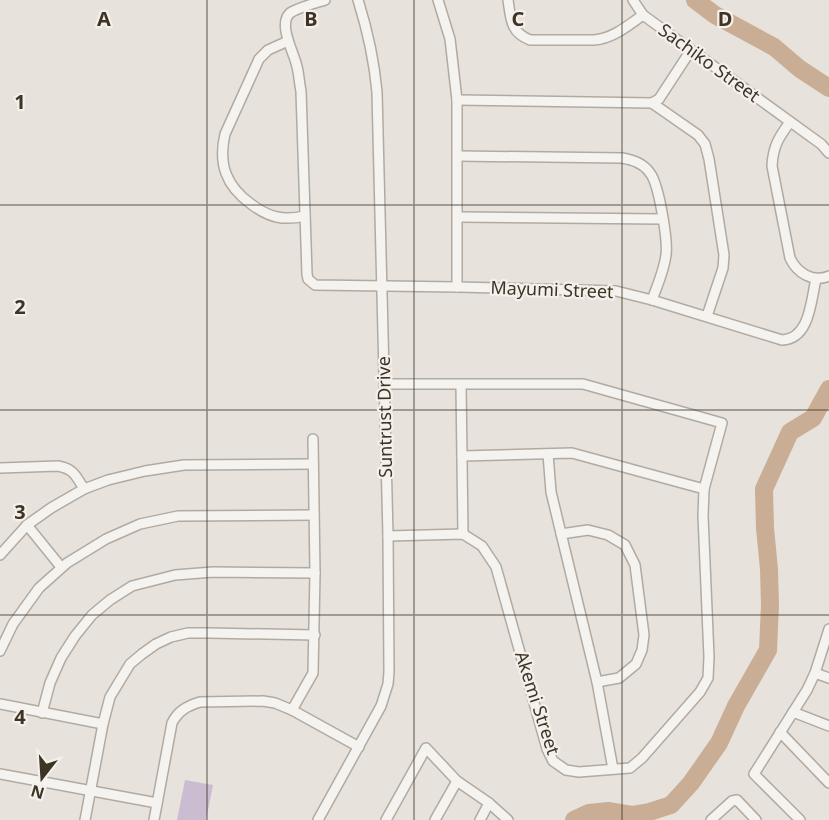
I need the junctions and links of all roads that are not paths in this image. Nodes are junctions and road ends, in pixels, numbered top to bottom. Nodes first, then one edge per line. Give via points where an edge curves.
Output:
1 (326, 0) edge
2 (358, 0) edge
3 (438, 0) edge
4 (508, 0) edge
5 (633, 0) edge
6 (643, 15) junction
7 (288, 41) junction
8 (691, 50) junction
9 (457, 100) junction
10 (652, 103) junction
11 (790, 122) junction
12 (829, 153) edge
13 (458, 156) junction
14 (305, 216) junction
15 (458, 217) junction
16 (662, 219) junction
17 (829, 276) edge
18 (816, 279) junction
19 (383, 286) junction
20 (458, 287) junction
21 (652, 300) junction
22 (707, 316) junction
23 (384, 384) junction
24 (461, 385) junction
25 (313, 439) dead end
26 (548, 454) junction
27 (462, 456) junction
28 (313, 464) junction
29 (0, 468) edge
30 (84, 489) junction
31 (704, 489) junction
32 (314, 514) junction
33 (27, 525) junction
34 (463, 534) junction
35 (561, 534) junction
36 (388, 536) junction
37 (0, 555) edge
38 (61, 567) junction
39 (315, 573) junction
40 (829, 629) edge
41 (315, 635) junction
42 (0, 651) edge
43 (814, 673) junction
44 (829, 678) edge
45 (597, 682) junction
46 (0, 704) edge
47 (292, 710) junction
48 (793, 712) junction
49 (42, 713) junction
50 (103, 724) junction
51 (829, 726) edge
52 (780, 732) junction
53 (359, 747) junction
54 (614, 770) junction
55 (0, 774) edge
56 (457, 781) junction
57 (829, 783) edge
58 (91, 791) junction
59 (157, 803) junction
60 (489, 803) junction
61 (85, 820) edge
62 (154, 820) edge
63 (318, 820) edge
64 (386, 820) edge
65 (435, 820) edge
66 (480, 820) edge
67 (508, 820) edge
68 (711, 820) edge
69 (754, 820) edge
70 (800, 820) edge

1 - 7 street via 290,13 285,27
2 - 19 street, Suntrust Drive via 369,34 378,92
3 - 9 street via 450,39
4 - 6 street via 516,32 530,40 604,39
5 - 6 street, Sachiko Street
6 - 8 street, Sachiko Street
7 - 14 street via 301,91
7 - 14 street via 259,59 225,134 223,164 240,196 261,212 277,217
8 - 10 street
8 - 11 street, Sachiko Street
9 - 10 street
9 - 13 street
10 - 22 street via 698,135 709,159 724,255
11 - 12 street, Sachiko Street
11 - 18 street via 772,153 772,166 790,258 799,271
13 - 15 street
13 - 16 street via 632,160 650,173
14 - 19 street, Mayumi Street via 307,274 311,283
15 - 16 street
15 - 20 street
16 - 21 street via 667,254
17 - 18 street
18 - 22 street, Mayumi Street via 803,329 790,339 782,340
19 - 20 street, Mayumi Street
19 - 23 street, Suntrust Drive
20 - 21 street, Mayumi Street via 616,291
21 - 22 street, Mayumi Street
23 - 24 street
23 - 36 street, Suntrust Drive
24 - 27 street
24 - 31 street, Akemi Street via 583,384 722,423
25 - 28 street
26 - 27 street
26 - 31 street via 572,453
26 - 35 street via 551,492
27 - 34 street
28 - 30 street via 184,465 145,471
28 - 32 street
29 - 30 street via 66,468 74,472
30 - 33 street
31 - 54 street, Akemi Street via 708,678 642,758 630,768
32 - 38 street via 178,516 140,524 106,539
32 - 39 street
33 - 37 street
33 - 38 street
34 - 36 street
34 - 54 street, Akemi Street via 482,546 496,567 553,761 566,770 579,772
35 - 45 street
35 - 45 street via 588,530 608,535 625,545 635,565 644,634 642,650 636,664 619,678
36 - 53 street, Suntrust Drive via 388,684
38 - 42 street via 39,588 13,624
39 - 41 street
39 - 49 street via 213,572 175,575 132,586 92,615 75,636 61,657
40 - 43 street
41 - 47 street via 313,673
41 - 50 street via 189,633 171,637 130,664 110,697
43 - 44 street
43 - 48 street
45 - 54 street
46 - 49 street
47 - 53 street
47 - 59 street via 263,701 200,702 181,711 172,723
48 - 51 street
48 - 52 street
49 - 50 street
50 - 58 street
52 - 57 street
52 - 70 street via 754,774
53 - 63 street, Suntrust Drive
55 - 58 street
56 - 60 street
56 - 64 street via 426,748
56 - 65 street
58 - 59 street
58 - 61 street
59 - 62 street
60 - 66 street
60 - 67 street
68 - 69 street via 737,800

